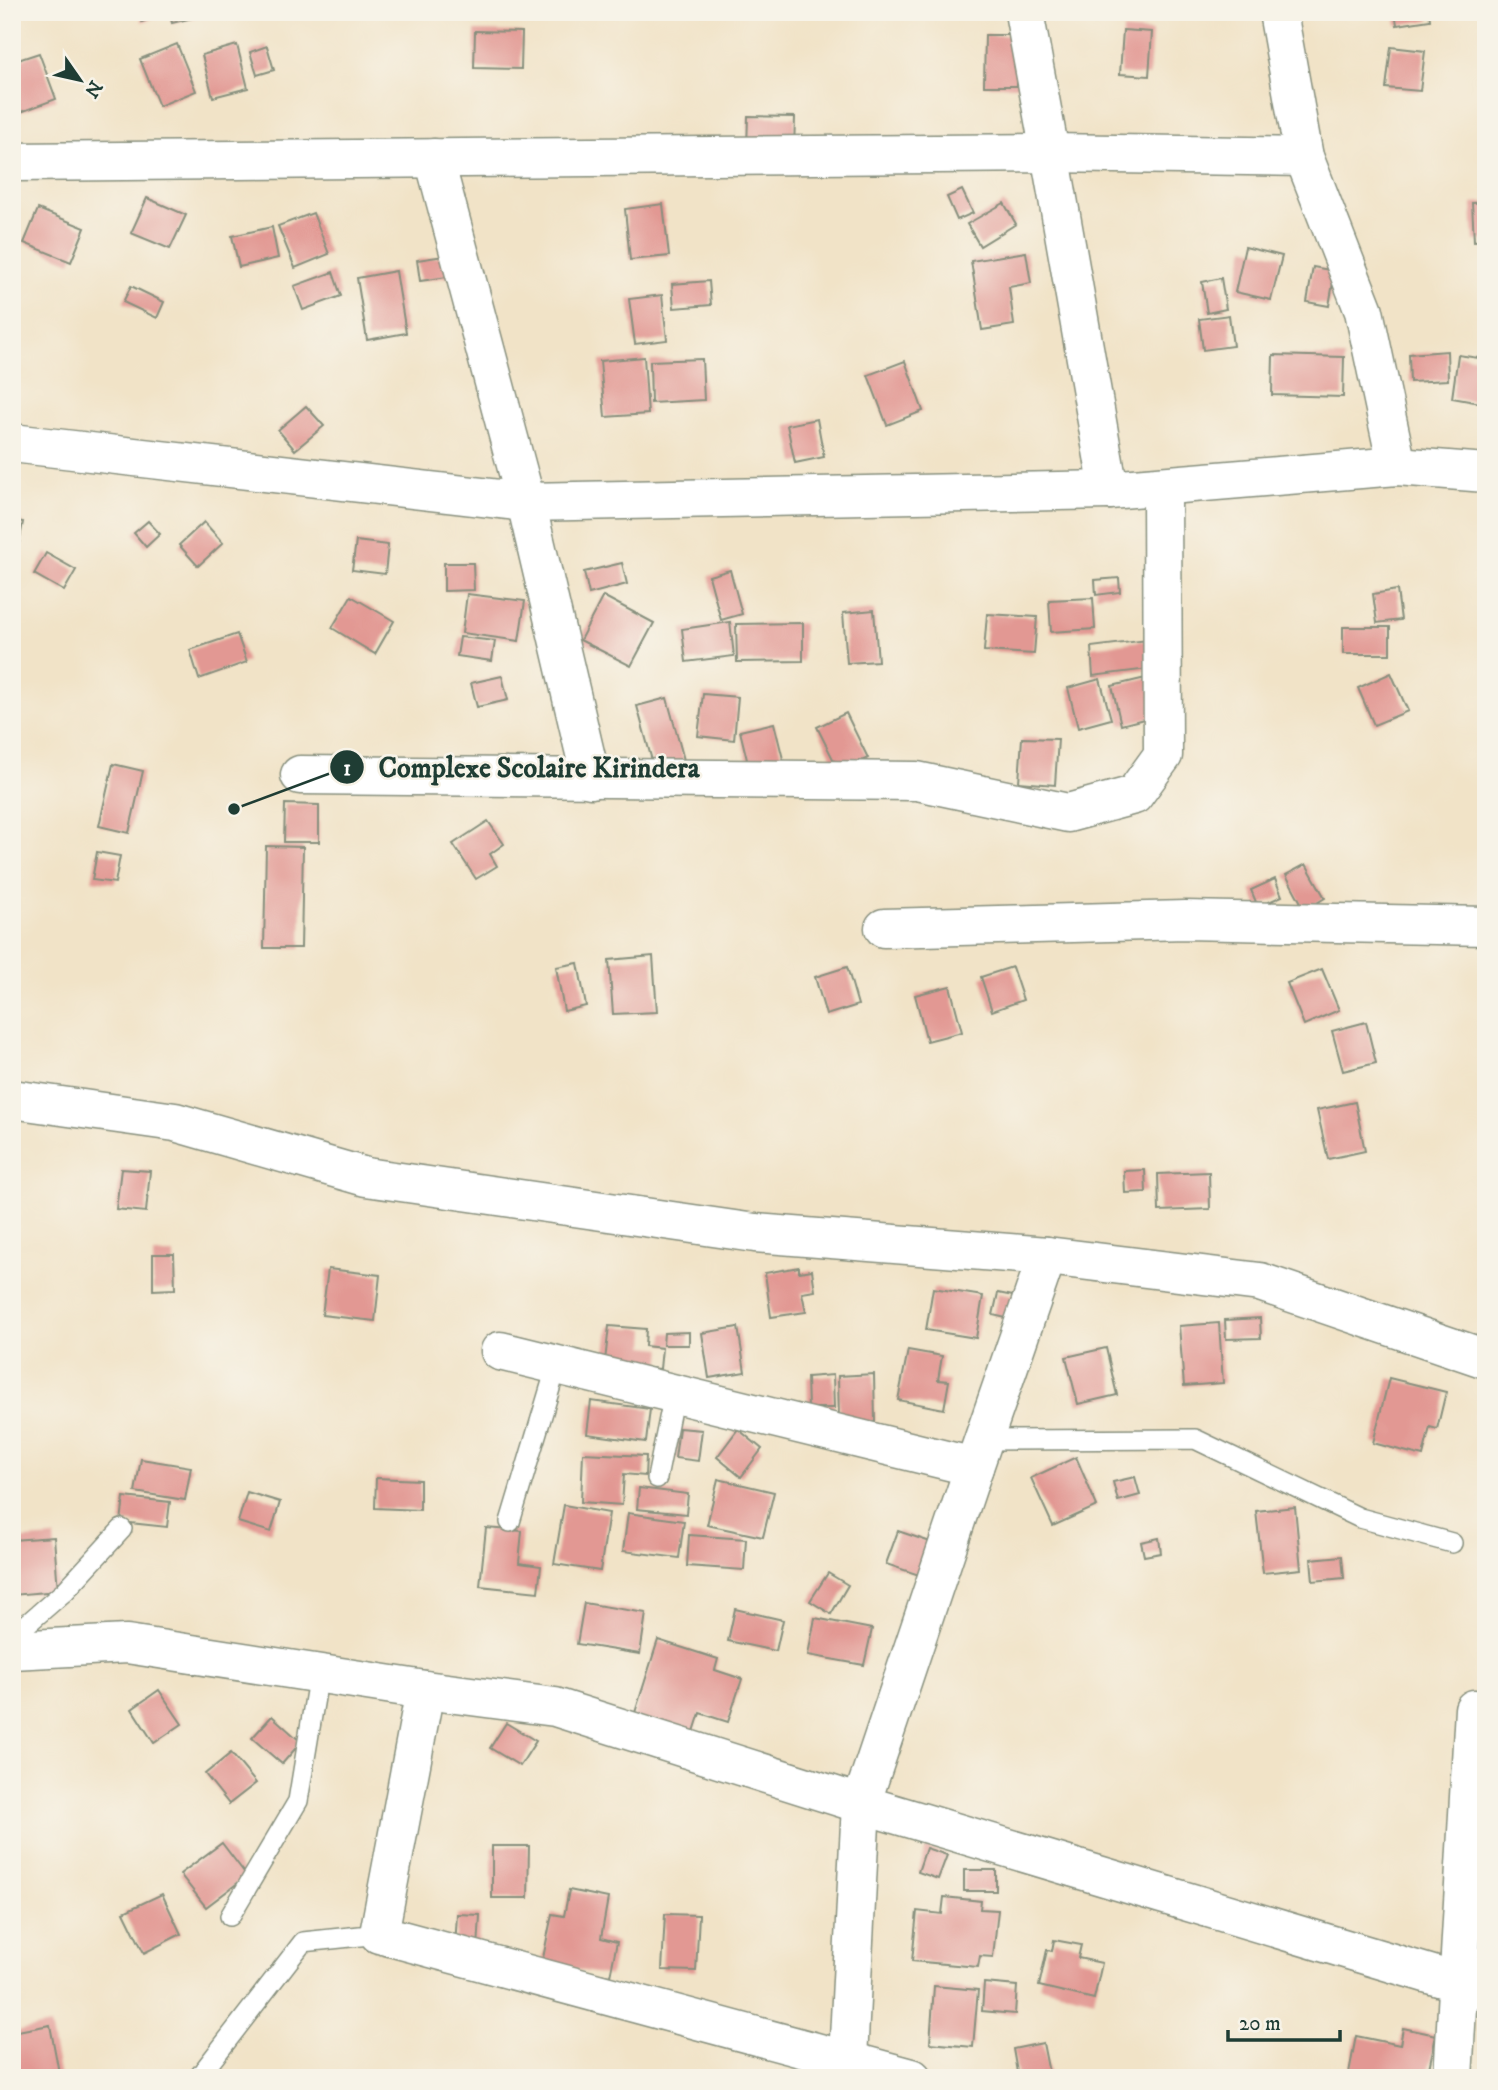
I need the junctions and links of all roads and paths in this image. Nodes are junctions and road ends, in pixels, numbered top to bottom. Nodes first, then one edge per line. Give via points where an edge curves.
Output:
1 (1024, 12) edge
2 (1278, 12) edge
3 (1051, 153) junction
4 (1304, 157) junction
5 (433, 158) junction
6 (12, 162) edge
7 (12, 443) edge
8 (1397, 466) junction
9 (1486, 473) edge
10 (1162, 486) junction
11 (1109, 491) junction
12 (526, 502) junction
13 (300, 775) dead end
14 (592, 779) junction
15 (1486, 926) edge
16 (884, 928) dead end
17 (12, 1099) edge
18 (1047, 1256) junction
19 (500, 1351) dead end
20 (1486, 1359) edge
21 (557, 1366) junction
22 (674, 1394) junction
23 (979, 1453) junction
24 (656, 1478) dead end
25 (510, 1522) dead end
26 (122, 1529) dead end
27 (1452, 1543) dead end
28 (12, 1637) edge
29 (12, 1650) edge
30 (319, 1673) junction
31 (425, 1690) junction
32 (1474, 1709) dead end
33 (861, 1804) junction
34 (230, 1916) dead end
35 (379, 1934) junction
36 (1472, 1987) edge
37 (847, 2068) edge
38 (198, 2078) edge
39 (912, 2078) edge
40 (1453, 2078) edge

1 - 3 street
2 - 4 street
3 - 4 street
3 - 5 street
3 - 11 street
4 - 8 street via 1364,312
5 - 6 street
5 - 12 street
7 - 12 street
8 - 9 street
8 - 10 street
10 - 11 street
10 - 14 street via 1163,755 1134,795 1068,813 917,781
11 - 12 street
12 - 14 street
13 - 14 street
15 - 16 street via 1185,920
17 - 18 street via 175,1122 366,1177 755,1233
18 - 20 street via 1260,1282
18 - 23 street
19 - 21 street
21 - 22 street
21 - 25 lane
22 - 23 street
22 - 24 lane
23 - 27 lane via 1195,1439 1360,1518
23 - 33 street
26 - 28 lane via 65,1591
29 - 30 street via 127,1644
30 - 31 street
30 - 34 lane via 298,1801
31 - 33 street via 555,1707
31 - 35 street
32 - 36 street
33 - 36 street
33 - 37 street
35 - 37 street
35 - 38 lane via 303,1942
36 - 40 street
37 - 39 street

